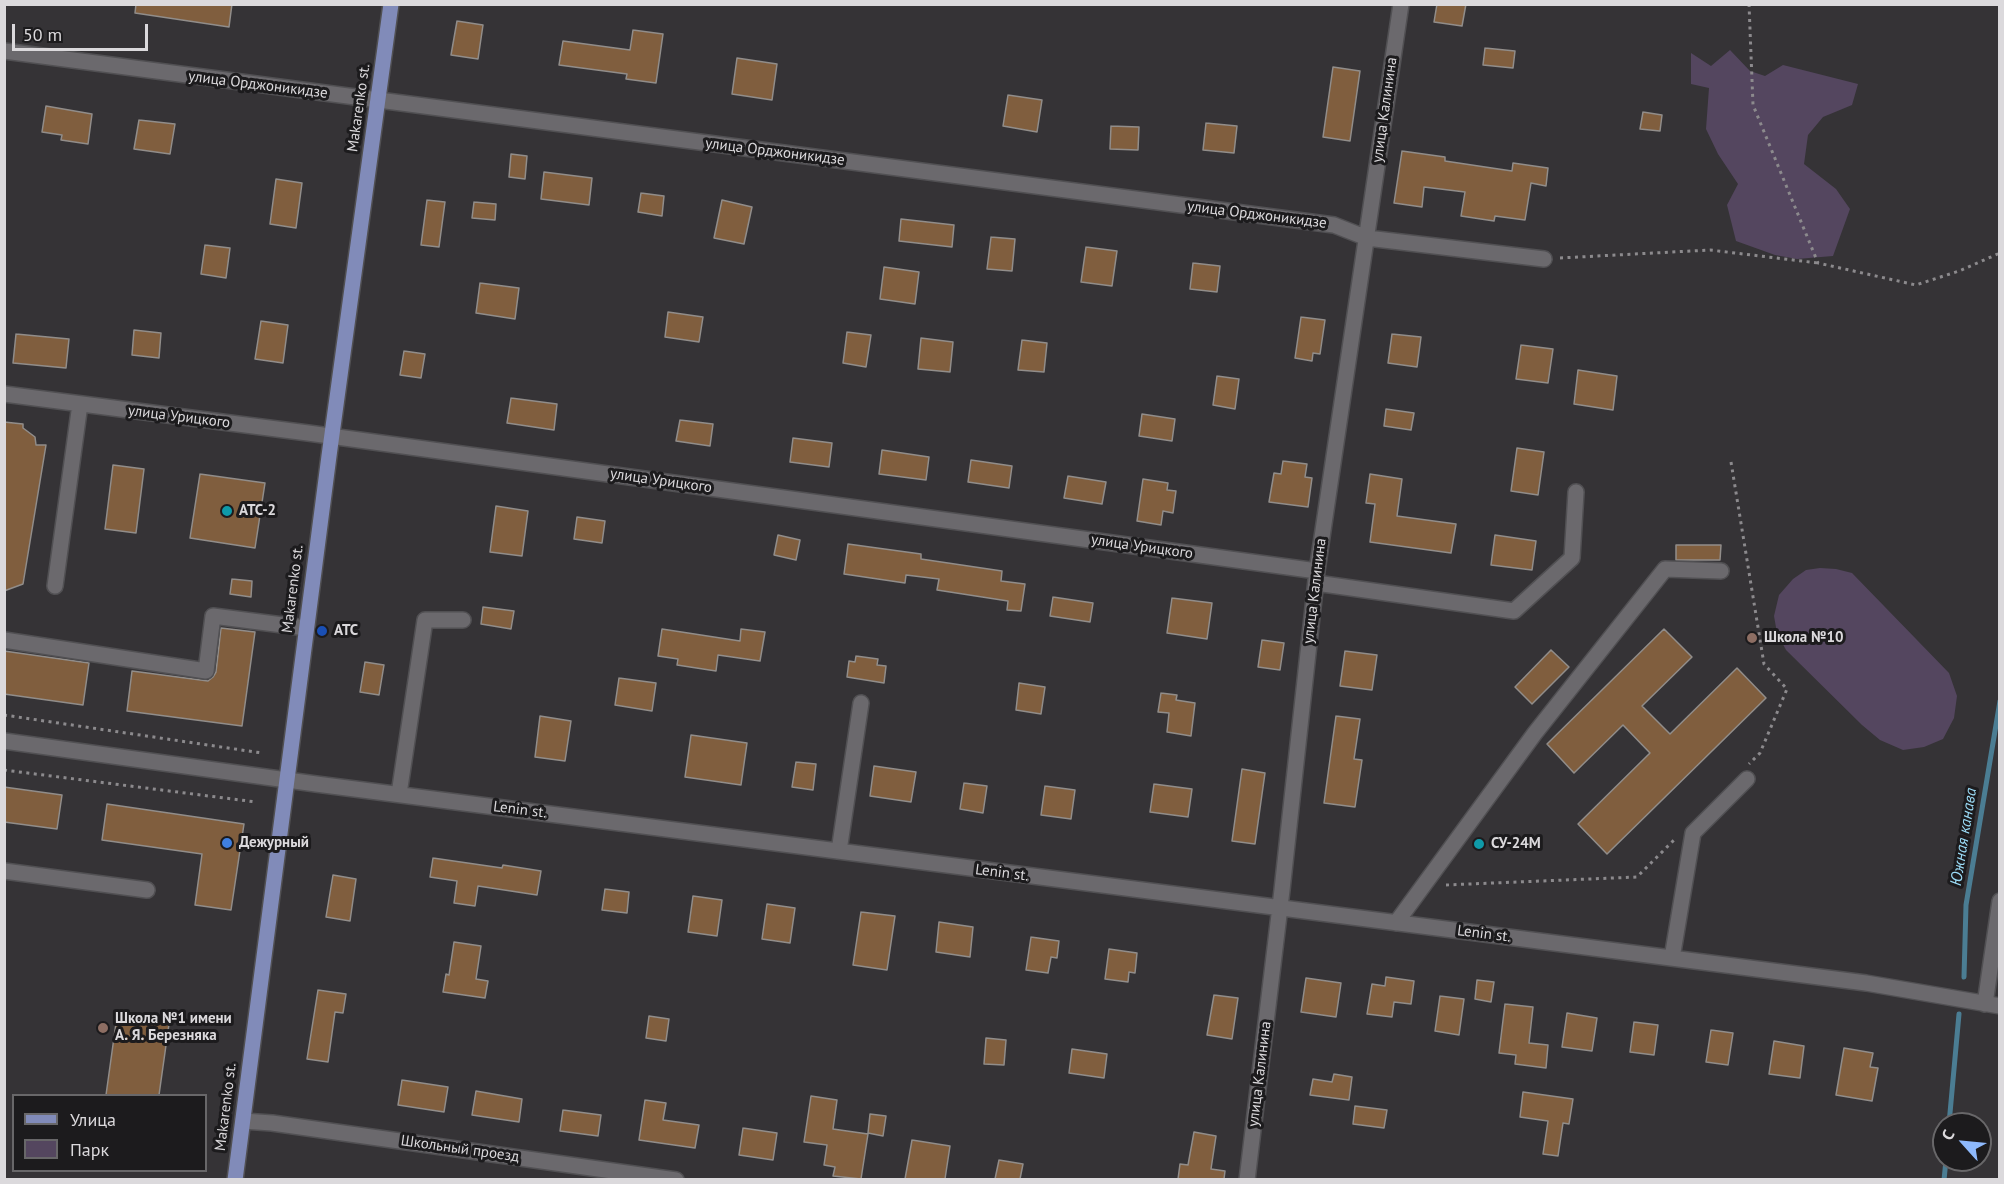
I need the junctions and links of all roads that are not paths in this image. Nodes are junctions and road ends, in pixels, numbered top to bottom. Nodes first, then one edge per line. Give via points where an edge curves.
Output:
1 (391, 4) edge
2 (1401, 4) edge
3 (4, 51) edge
4 (379, 100) junction
5 (1367, 238) junction
6 (1544, 259) road end
7 (4, 394) edge
8 (80, 404) junction
9 (332, 436) junction
10 (1576, 492) dead end
11 (1721, 571) dead end
12 (1316, 577) junction
13 (55, 586) dead end
14 (463, 620) dead end
15 (306, 628) junction
16 (4, 640) edge
17 (861, 704) dead end
18 (4, 741) edge
19 (1748, 779) dead end
20 (287, 780) junction
21 (399, 794) junction
22 (839, 851) junction
23 (4, 871) edge
24 (147, 890) dead end
25 (2000, 901) edge
26 (1280, 908) junction
27 (1396, 923) junction
28 (1672, 958) junction
29 (1992, 1005) edge
30 (243, 1121) junction
31 (235, 1179) edge
32 (676, 1179) edge
33 (1247, 1179) edge

1 - 4 main road, Makarenko st.
2 - 5 street, улица Калинина
3 - 4 street, улица Орджоникидзе
4 - 5 street, улица Орджоникидзе via 1334,225
4 - 9 main road, Makarenko st.
5 - 6 street, улица Орджоникидзе
5 - 12 street, улица Калинина
7 - 8 street, улица Урицкого
8 - 9 street, улица Урицкого
8 - 13 street
9 - 12 street, улица Урицкого
9 - 15 main road, Makarenko st.
10 - 12 street, улица Урицкого via 1572,558 1514,611
11 - 27 street via 1665,569 1535,733
12 - 26 street, улица Калинина
14 - 21 street via 425,620
15 - 16 street via 213,616 206,671
15 - 20 main road, Makarenko st.
17 - 22 street
18 - 20 street, Lenin st.
19 - 28 street via 1693,832
20 - 21 street, Lenin st.
20 - 30 main road, Makarenko st.
21 - 22 street, Lenin st.
22 - 26 street, Lenin st.
23 - 24 street
25 - 29 street
26 - 27 street, Lenin st.
26 - 33 street, улица Калинина
27 - 28 street, Lenin st.
28 - 29 street, Lenin st. via 1866,983
30 - 31 main road, Makarenko st.
30 - 32 street, Школьный проезд

